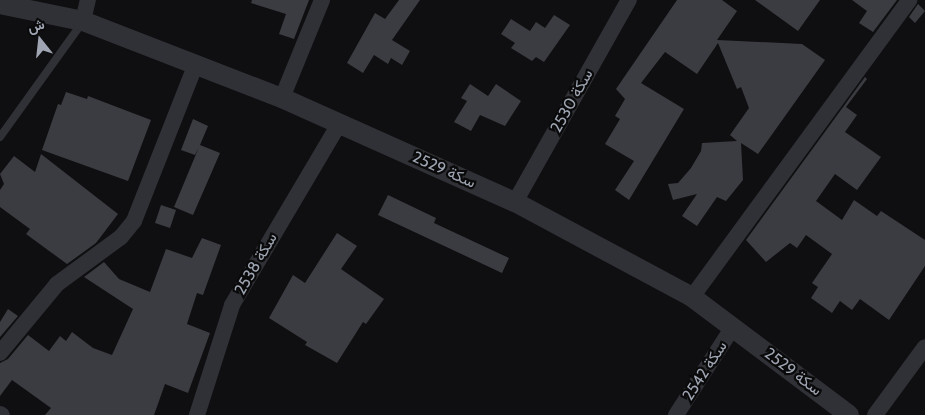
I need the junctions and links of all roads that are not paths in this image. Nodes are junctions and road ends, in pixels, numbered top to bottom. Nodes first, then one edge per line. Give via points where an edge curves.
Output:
1 (88, 0) edge
2 (322, 0) edge
3 (629, 0) edge
4 (908, 0) edge
5 (0, 4) edge
6 (83, 22) junction
7 (195, 66) junction
8 (282, 98) junction
9 (339, 124) junction
10 (0, 136) edge
11 (515, 202) junction
12 (692, 297) junction
13 (733, 326) junction
14 (925, 347) edge
15 (0, 353) edge
16 (196, 415) edge
17 (676, 415) edge
18 (849, 415) edge
19 (875, 415) edge

1 - 6 street
2 - 8 street
3 - 11 street, سكة 2530
4 - 12 street
5 - 6 street, سكة 2529
6 - 7 street, سكة 2529
6 - 10 lane
7 - 8 street, سكة 2529
7 - 15 street via 134,220 121,237 57,284
8 - 9 street, سكة 2529
9 - 11 street, سكة 2529
9 - 16 street, سكة 2538 via 232,305
11 - 12 street, سكة 2529
12 - 13 street, سكة 2529
13 - 17 street, سكة 2542
13 - 18 street, سكة 2529
14 - 19 street

